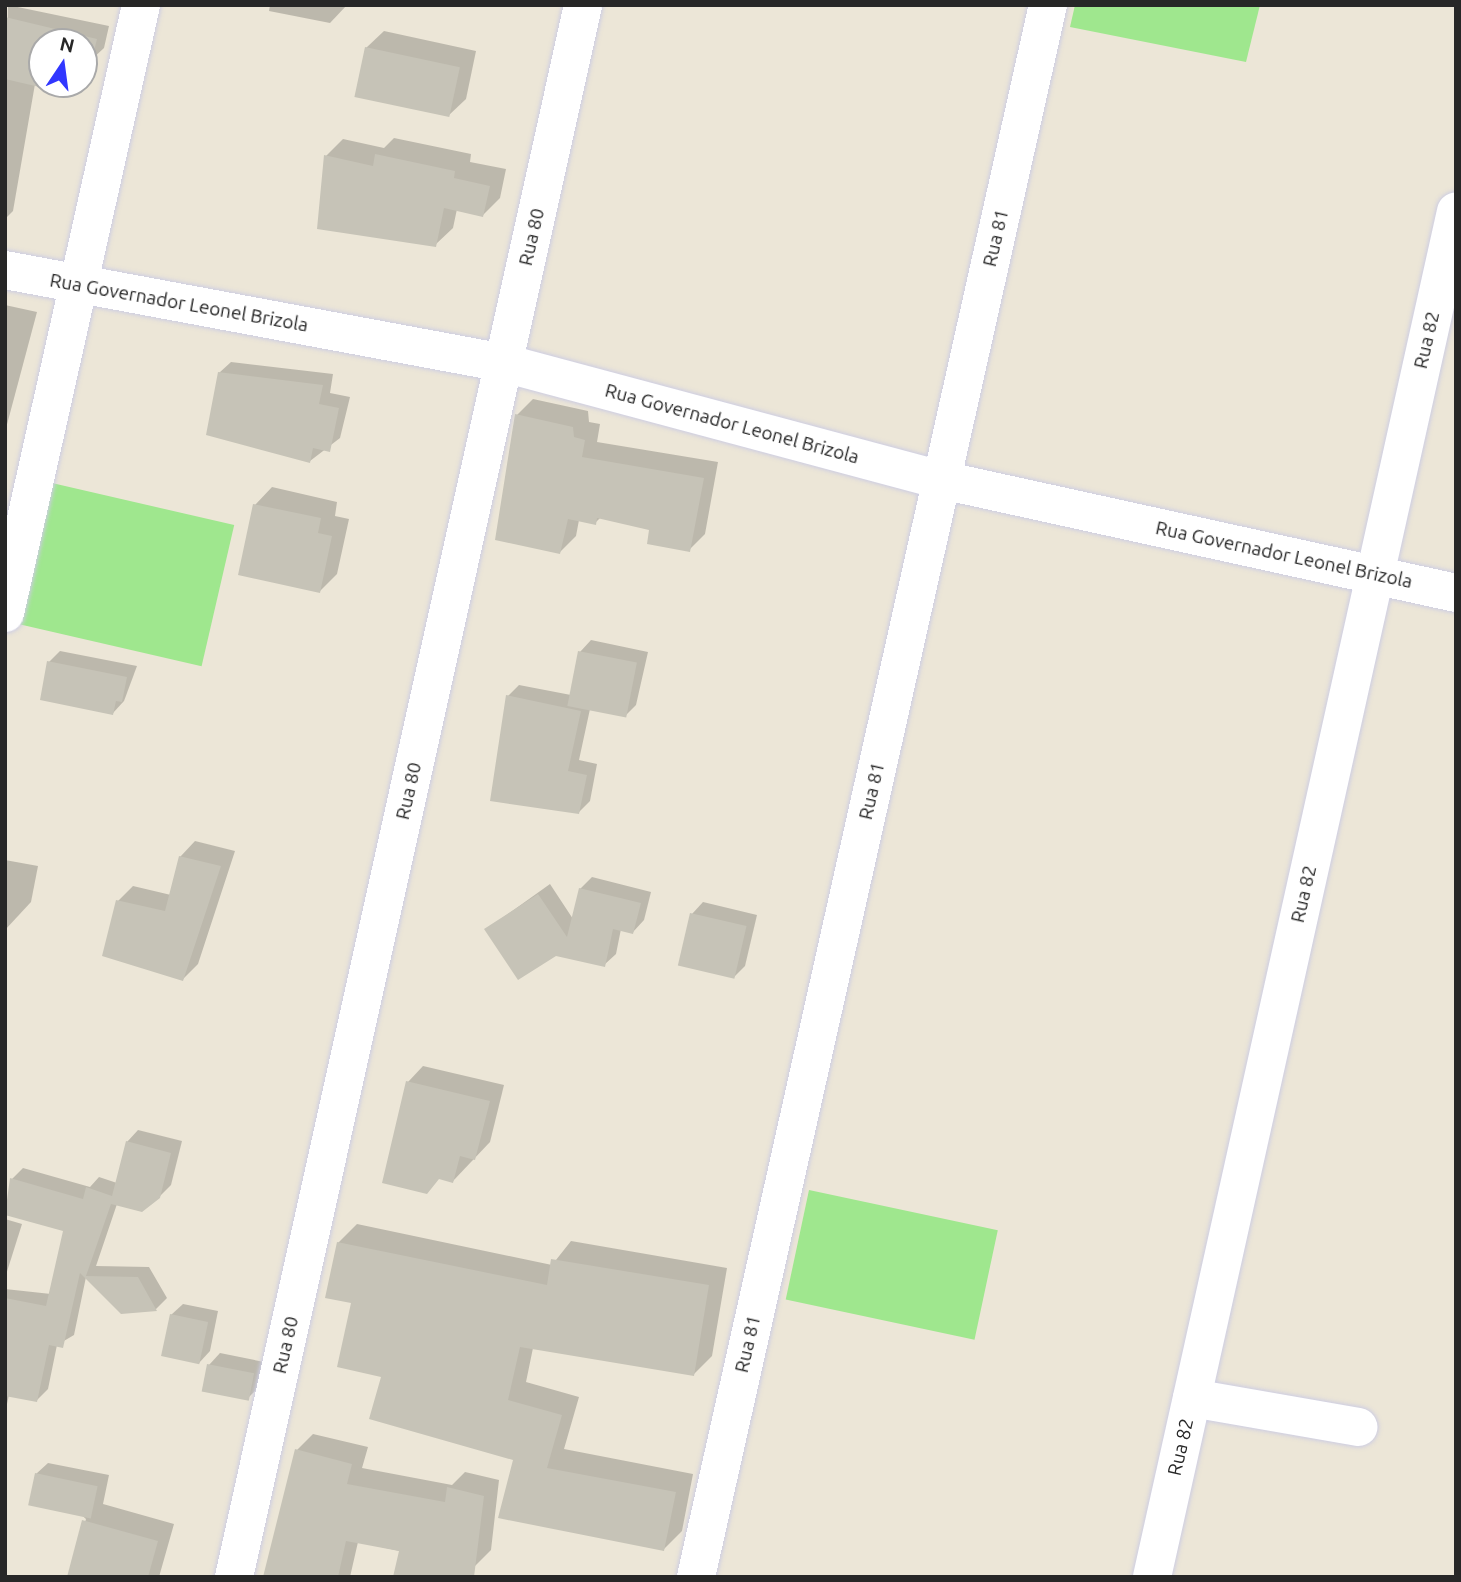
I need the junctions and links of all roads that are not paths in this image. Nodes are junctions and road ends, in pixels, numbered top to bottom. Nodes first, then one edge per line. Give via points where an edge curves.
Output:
1 (141, 5) edge
2 (583, 5) edge
3 (1048, 5) edge
4 (1456, 211) edge
5 (5, 270) edge
6 (81, 286) junction
7 (504, 363) junction
8 (942, 480) junction
9 (1375, 574) junction
10 (1456, 593) edge
11 (5, 613) edge
12 (1192, 1398) junction
13 (1359, 1427) dead end
14 (234, 1577) edge
15 (696, 1577) edge
16 (1152, 1577) edge

1 - 6 street
2 - 7 street, Rua 80
3 - 8 street, Rua 81
4 - 9 street, Rua 82
5 - 6 street, Rua Governador Leonel Brizola
6 - 7 street, Rua Governador Leonel Brizola
6 - 11 street
7 - 8 street, Rua Governador Leonel Brizola
7 - 14 street, Rua 80
8 - 9 street, Rua Governador Leonel Brizola
8 - 15 street, Rua 81
9 - 10 street, Rua Governador Leonel Brizola
9 - 12 street, Rua 82
12 - 13 street
12 - 16 street, Rua 82

